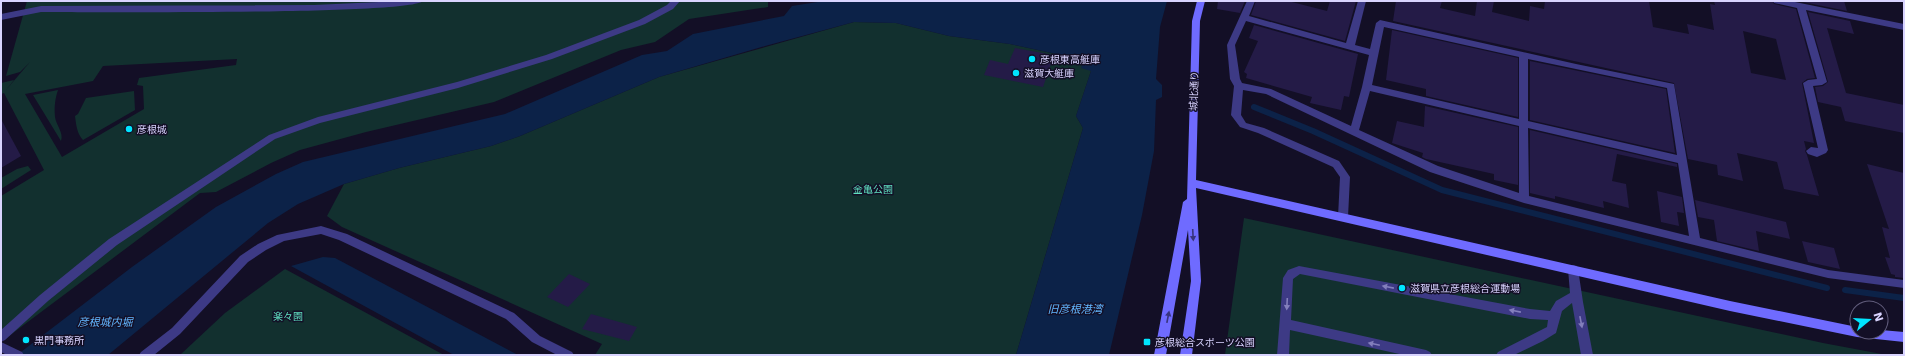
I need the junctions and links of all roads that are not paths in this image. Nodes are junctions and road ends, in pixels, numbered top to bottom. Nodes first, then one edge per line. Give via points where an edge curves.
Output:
1 (419, 1) edge
2 (676, 1) edge
3 (1201, 1) edge
4 (1251, 1) edge
5 (1362, 1) edge
6 (1777, 1) edge
7 (1801, 6) junction
8 (1, 17) edge
9 (1243, 17) junction
10 (1904, 27) edge
11 (1350, 46) junction
12 (1373, 53) junction
13 (1523, 55) junction
14 (1239, 86) junction
15 (1367, 87) junction
16 (1524, 124) junction
17 (1354, 131) junction
18 (1811, 151) dead end
19 (1682, 160) junction
20 (1191, 182) junction
21 (1524, 199) junction
22 (1343, 217) junction
23 (1695, 242) junction
24 (1573, 269) junction
25 (1904, 284) edge
26 (1576, 295) junction
27 (1554, 316) junction
28 (1286, 324) junction
29 (1849, 330) edge
30 (1889, 335) edge
31 (1, 337) edge
32 (1904, 337) edge
33 (1, 347) edge
34 (18, 355) edge
35 (145, 355) edge
36 (568, 355) edge
37 (1160, 355) edge
38 (1186, 355) edge
39 (1283, 355) edge
40 (1426, 355) edge
41 (1502, 355) edge
42 (1587, 355) edge

1 - 8 street via 314,8 41,9
2 - 31 street via 642,22 549,57 458,86 318,120 272,137 113,242
3 - 20 main road, 城北通り via 1196,21
4 - 9 street
5 - 11 street
6 - 7 street
7 - 10 street
7 - 18 street via 1822,82 1808,84 1822,150
9 - 11 street
9 - 14 street via 1230,45 1235,79
11 - 12 street
12 - 13 street via 1380,23
12 - 15 street
13 - 16 street
13 - 19 street via 1671,86
14 - 17 street via 1268,91
14 - 22 street via 1236,115 1243,125 1261,130 1336,164 1345,177
15 - 16 street
15 - 17 street
16 - 19 street
16 - 21 street
17 - 21 street via 1434,169
19 - 23 street
20 - 22 main road
37 -> 20 main road, 城北通り
20 -> 38 main road, 城北通り via 1196,281
21 - 23 street
22 - 24 main road
23 - 25 street via 1828,274
24 - 26 street
24 - 29 main road via 1730,306
26 - 27 street via 1560,303
26 -> 42 street
27 -> 28 street via 1530,314 1299,270 1288,278
27 - 41 street via 1552,330
28 - 39 street
40 -> 28 street
30 - 32 main road
33 - 34 street
35 - 36 street via 176,331 244,259 281,238 321,230 343,237 510,316 536,339

